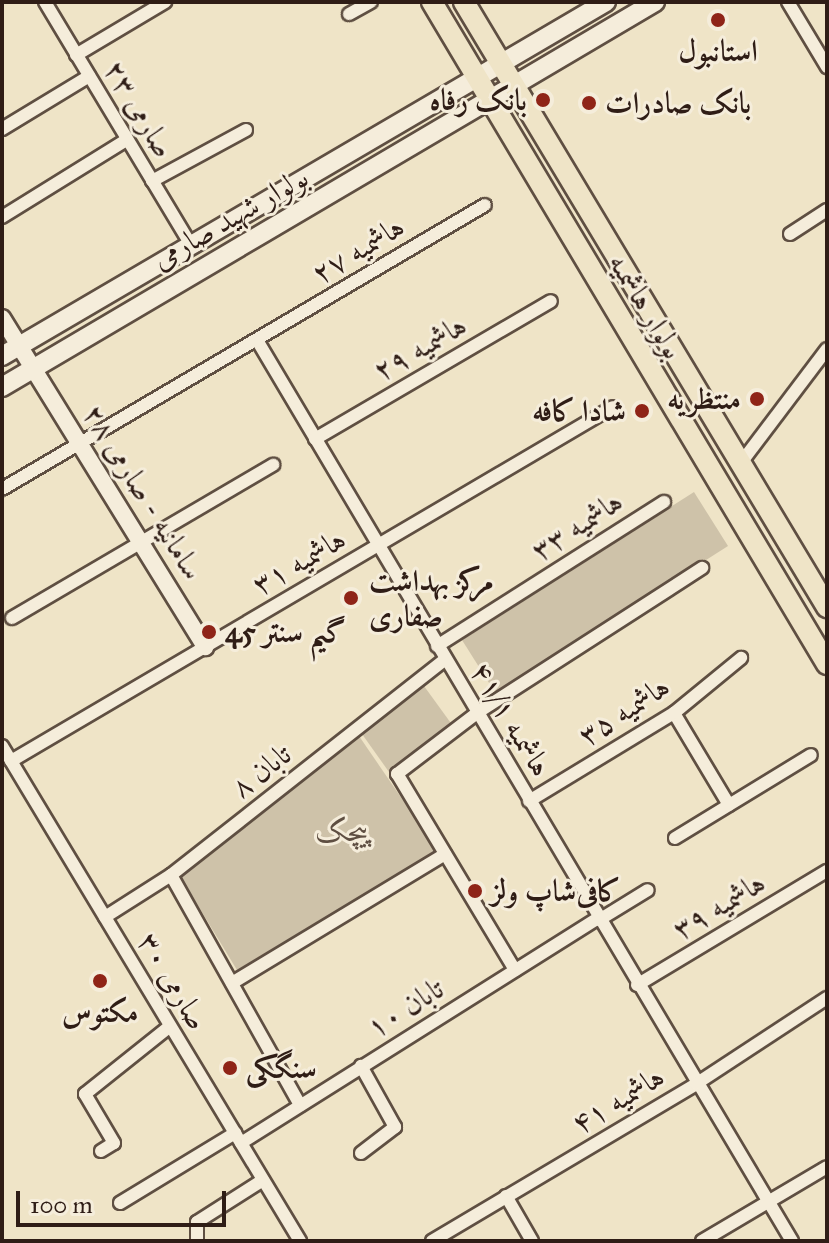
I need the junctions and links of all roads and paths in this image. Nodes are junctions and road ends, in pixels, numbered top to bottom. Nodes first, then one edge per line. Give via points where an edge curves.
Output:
1 (45, 2) edge
2 (165, 2) edge
3 (371, 2) edge
4 (432, 2) edge
5 (464, 2) edge
6 (606, 2) edge
7 (655, 2) edge
8 (788, 2) edge
9 (349, 14) dead end
10 (76, 55) junction
11 (501, 64) junction
12 (827, 67) edge
13 (89, 76) junction
14 (477, 79) junction
15 (515, 86) junction
16 (489, 100) junction
17 (2, 129) edge
18 (246, 130) dead end
19 (126, 140) junction
20 (152, 181) junction
21 (485, 205) dead end
22 (827, 210) edge
23 (2, 217) edge
24 (790, 234) dead end
25 (189, 242) junction
26 (551, 301) dead end
27 (2, 318) edge
28 (257, 340) junction
29 (827, 349) edge
30 (10, 352) edge
31 (31, 369) junction
32 (2, 387) edge
33 (613, 407) dead end
34 (315, 439) junction
35 (81, 443) junction
36 (740, 464) junction
37 (273, 465) dead end
38 (754, 485) junction
39 (2, 489) edge
40 (727, 500) junction
41 (664, 502) dead end
42 (142, 543) junction
43 (378, 545) junction
44 (702, 568) dead end
45 (827, 607) edge
46 (12, 618) dead end
47 (437, 646) junction
48 (205, 647) junction
49 (741, 658) dead end
50 (445, 659) junction
51 (827, 664) edge
52 (477, 713) junction
53 (674, 713) junction
54 (2, 746) edge
55 (811, 755) dead end
56 (11, 761) junction
57 (529, 801) junction
58 (729, 805) junction
59 (675, 838) dead end
60 (445, 854) junction
61 (827, 871) edge
62 (171, 875) junction
63 (648, 890) dead end
64 (105, 917) junction
65 (599, 919) junction
66 (515, 970) junction
67 (232, 983) junction
68 (637, 985) junction
69 (827, 998) edge
70 (169, 1027) junction
71 (361, 1066) junction
72 (696, 1084) junction
73 (300, 1105) junction
74 (238, 1138) junction
75 (101, 1151) dead end
76 (361, 1153) dead end
77 (827, 1167) edge
78 (263, 1180) junction
79 (506, 1196) junction
80 (768, 1202) junction
81 (120, 1203) dead end
82 (197, 1241) edge
83 (300, 1241) edge
84 (432, 1241) edge
85 (532, 1241) edge
86 (702, 1241) edge
87 (792, 1241) edge

1 - 10 street, صارمی ۲۳
2 - 10 street
3 - 9 street
4 - 14 main road
5 - 11 main road
6 - 11 main road
7 - 15 main road
8 - 12 street
10 - 13 street, صارمی ۲۳
11 - 14 main road, بولوار شهید صارمی
11 - 15 main road, بولوار هاشمیه
13 - 17 street
13 - 19 street, صارمی ۲۳
14 - 16 main road, بولوار هاشمیه
14 - 25 main road, بولوار شهید صارمی
15 - 16 main road, بولوار شهید صارمی
15 - 36 main road, بولوار هاشمیه
16 - 31 main road, بولوار شهید صارمی
16 - 40 main road, بولوار هاشمیه
18 - 20 street
19 - 20 street, صارمی ۲۳
19 - 23 street
20 - 25 street, صارمی ۲۳
21 - 28 street, هاشمیه ۲۷
22 - 24 street
25 - 30 main road, بولوار شهید صارمی
26 - 34 street, هاشمیه ۲۹
27 - 30 street, سامانیه - صارمی ۲۸
28 - 34 street, هاشمیه ۴۱/۱
28 - 35 street, هاشمیه ۲۷
29 - 36 street
30 - 31 street, سامانیه - صارمی ۲۸
31 - 32 main road, بولوار شهید صارمی
31 - 35 street, سامانیه - صارمی ۲۸
33 - 43 street, هاشمیه ۳۱
34 - 43 street, هاشمیه ۴۱/۱
35 - 39 street, هاشمیه ۲۷
35 - 42 street, سامانیه - صارمی ۲۸
36 - 38 main road, بولوار هاشمیه
37 - 42 street
38 - 40 main road
38 - 45 main road, بولوار هاشمیه
40 - 51 main road, بولوار هاشمیه
41 - 47 street, هاشمیه ۳۳
42 - 46 street
42 - 48 street, سامانیه - صارمی ۲۸
43 - 47 street, هاشمیه ۴۱/۱
43 - 48 street, هاشمیه ۳۱
44 - 52 street
47 - 50 street, هاشمیه ۴۱/۱
48 - 56 street, هاشمیه ۳۱
49 - 53 street, هاشمیه ۳۵
50 - 52 street, هاشمیه ۴۱/۱
50 - 62 street, تابان ۸
52 - 57 street, هاشمیه ۴۱/۱
52 - 60 street via 397,774
53 - 57 street, هاشمیه ۳۵
53 - 58 street
54 - 56 street, صارمی ۳۰
55 - 58 street
56 - 64 street, صارمی ۳۰
57 - 65 street, هاشمیه ۴۱/۱
58 - 59 street
60 - 66 street
60 - 67 street
61 - 68 street, هاشمیه ۳۹
62 - 64 street, تابان ۸
62 - 67 street
63 - 65 street, تابان ۱۰
64 - 70 street, صارمی ۳۰
65 - 66 street, تابان ۱۰
65 - 68 street, هاشمیه ۴۱/۱
66 - 71 street, تابان ۱۰
67 - 73 street
68 - 72 street, هاشمیه ۴۱/۱
69 - 72 street, هاشمیه ۴۱
70 - 74 street, صارمی ۳۰
70 - 75 street via 85,1094 114,1143
71 - 73 street, تابان ۱۰
71 - 76 street via 395,1127
72 - 79 street, هاشمیه ۴۱
72 - 80 street, هاشمیه ۴۱/۱
73 - 74 street, تابان ۱۰
74 - 78 street, صارمی ۳۰
74 - 81 street, تابان ۱۰
77 - 80 street
78 - 82 street via 197,1222
78 - 83 street, صارمی ۳۰
79 - 84 street, هاشمیه ۴۱
79 - 85 street
80 - 86 street
80 - 87 street, هاشمیه ۴۱/۱

